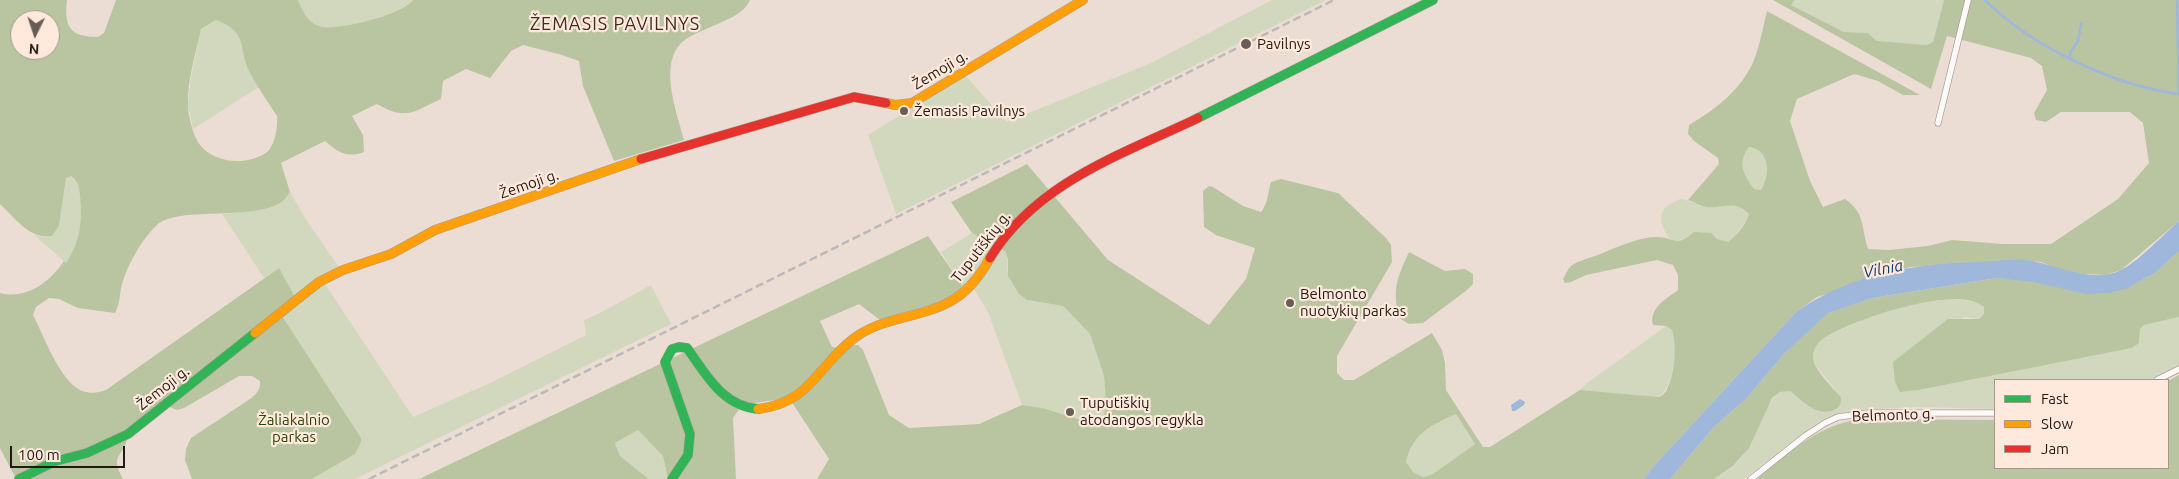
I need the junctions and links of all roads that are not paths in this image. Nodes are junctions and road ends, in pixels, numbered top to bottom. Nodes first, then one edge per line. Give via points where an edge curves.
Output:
1 (1083, 0) edge
2 (1433, 0) edge
3 (1968, 0) edge
4 (1938, 123) dead end
5 (2179, 369) edge
6 (2159, 379) edge
7 (1994, 413) edge
8 (19, 479) edge
9 (672, 479) edge
10 (1750, 479) edge

1 - 8 street, Žemoji g. via 912,103 895,105 854,97 732,131 654,154 435,230 391,254 343,270 304,293 128,434 87,453 56,461
2 - 9 street, Tuputiškių g. via 1355,42 1066,182 1018,219 983,272 958,297 930,310 887,321 862,332 804,390 780,405 754,408 728,400 717,392 687,348 670,349 665,362 690,430 688,455
3 - 4 street
5 - 6 street
7 - 10 street, Belmonto g. via 1869,413 1838,417 1805,436

